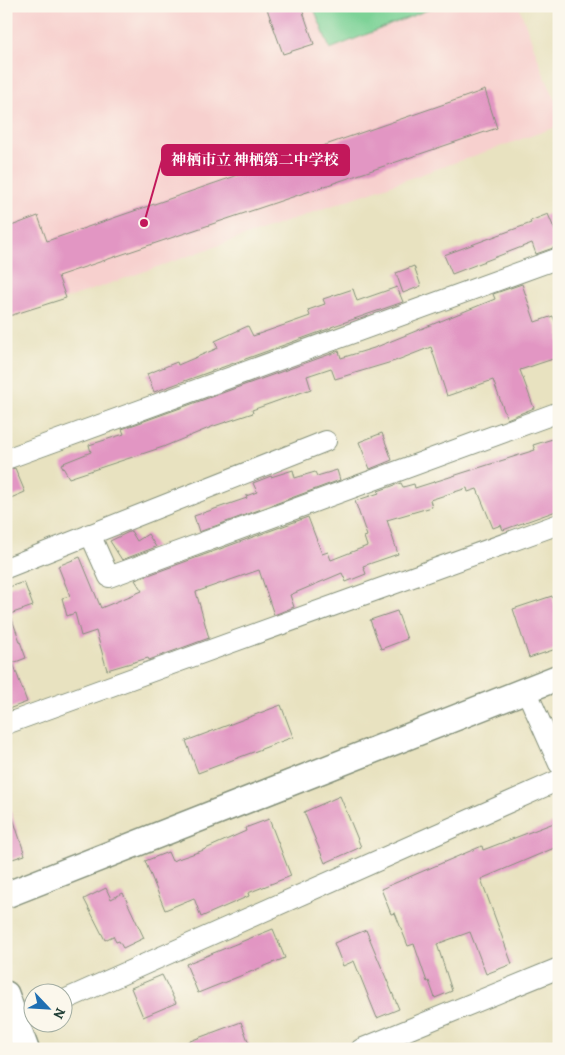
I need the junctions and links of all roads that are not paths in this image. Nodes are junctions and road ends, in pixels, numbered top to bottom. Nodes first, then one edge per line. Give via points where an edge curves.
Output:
1 (559, 258) edge
2 (559, 412) edge
3 (326, 440) dead end
4 (6, 459) edge
5 (559, 524) edge
6 (90, 534) junction
7 (6, 568) edge
8 (559, 677) edge
9 (526, 690) junction
10 (6, 724) edge
11 (559, 764) edge
12 (559, 780) edge
13 (6, 895) edge
14 (557, 974) edge
15 (6, 994) edge
16 (72, 997) edge
17 (22, 1015) edge
18 (25, 1032) edge
19 (26, 1049) edge
20 (360, 1049) edge

1 - 4 street
2 - 6 street via 109,577
3 - 6 street
5 - 10 street
6 - 7 street
8 - 9 street
9 - 11 street
9 - 13 street
12 - 16 street
14 - 20 street
15 - 17 street
18 - 19 street

